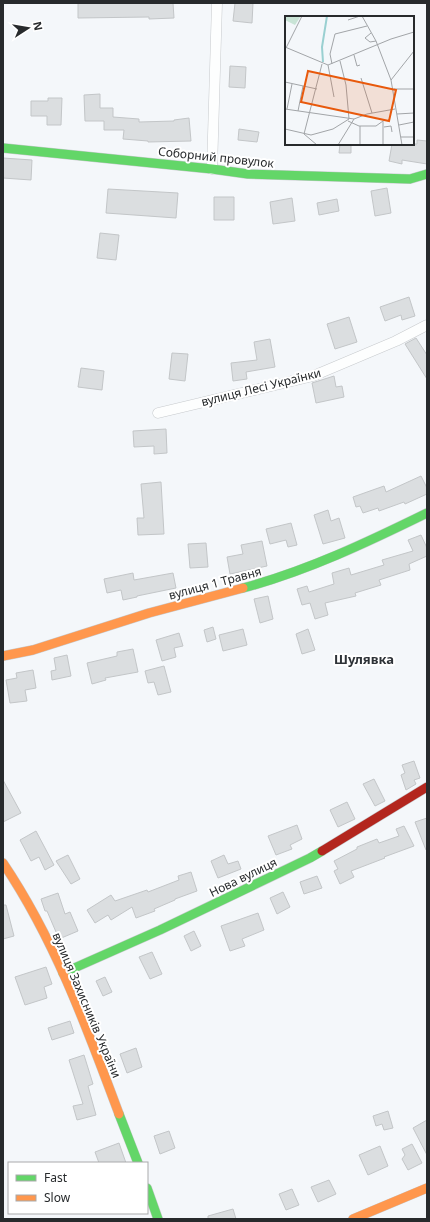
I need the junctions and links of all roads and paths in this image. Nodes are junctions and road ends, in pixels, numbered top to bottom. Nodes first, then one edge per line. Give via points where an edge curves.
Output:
1 (217, 3) edge
2 (3, 148) edge
3 (212, 169) junction
4 (427, 174) edge
5 (427, 325) edge
6 (158, 413) dead end
7 (427, 513) edge
8 (3, 656) edge
9 (427, 787) edge
10 (3, 863) edge
11 (62, 973) junction
12 (138, 1162) edge
13 (427, 1188) edge
14 (148, 1191) edge
15 (158, 1219) edge
16 (353, 1219) edge

1 - 3 street
2 - 3 street, Соборний провулок
3 - 4 street, Соборний провулок via 248,174 410,179
5 - 6 street, вулиця Лесі Українки via 313,376
7 - 8 street, вулиця 1 Травня via 354,548 266,582 149,613 32,650
9 - 11 street, Нова вулиця via 310,858 160,930
10 - 11 street, вулиця Захисників України via 32,909
11 - 12 street, вулиця Захисників України
13 - 16 street
14 - 15 street

